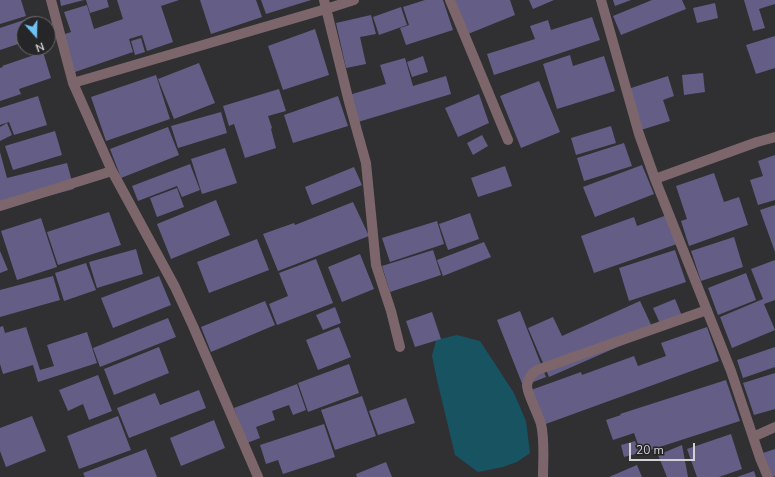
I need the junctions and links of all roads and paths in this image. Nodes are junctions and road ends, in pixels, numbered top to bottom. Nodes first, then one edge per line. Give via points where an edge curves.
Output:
1 (51, 0) edge
2 (354, 0) edge
3 (450, 0) edge
4 (601, 0) edge
5 (325, 5) edge
6 (73, 83) junction
7 (775, 137) edge
8 (508, 140) dead end
9 (112, 171) junction
10 (656, 179) junction
11 (0, 206) edge
12 (707, 310) junction
13 (400, 347) dead end
14 (775, 427) edge
15 (753, 437) junction
16 (258, 477) edge
17 (543, 477) edge
18 (768, 477) edge

1 - 6 street
2 - 5 street
3 - 8 street
4 - 10 street via 639,134
5 - 6 street
5 - 13 street via 366,163 376,265 392,311
6 - 9 street
7 - 10 street
9 - 11 street
9 - 16 street via 175,287
10 - 12 street
12 - 15 street via 731,370
12 - 17 street via 531,373 527,384 543,436
14 - 15 street
15 - 18 street

